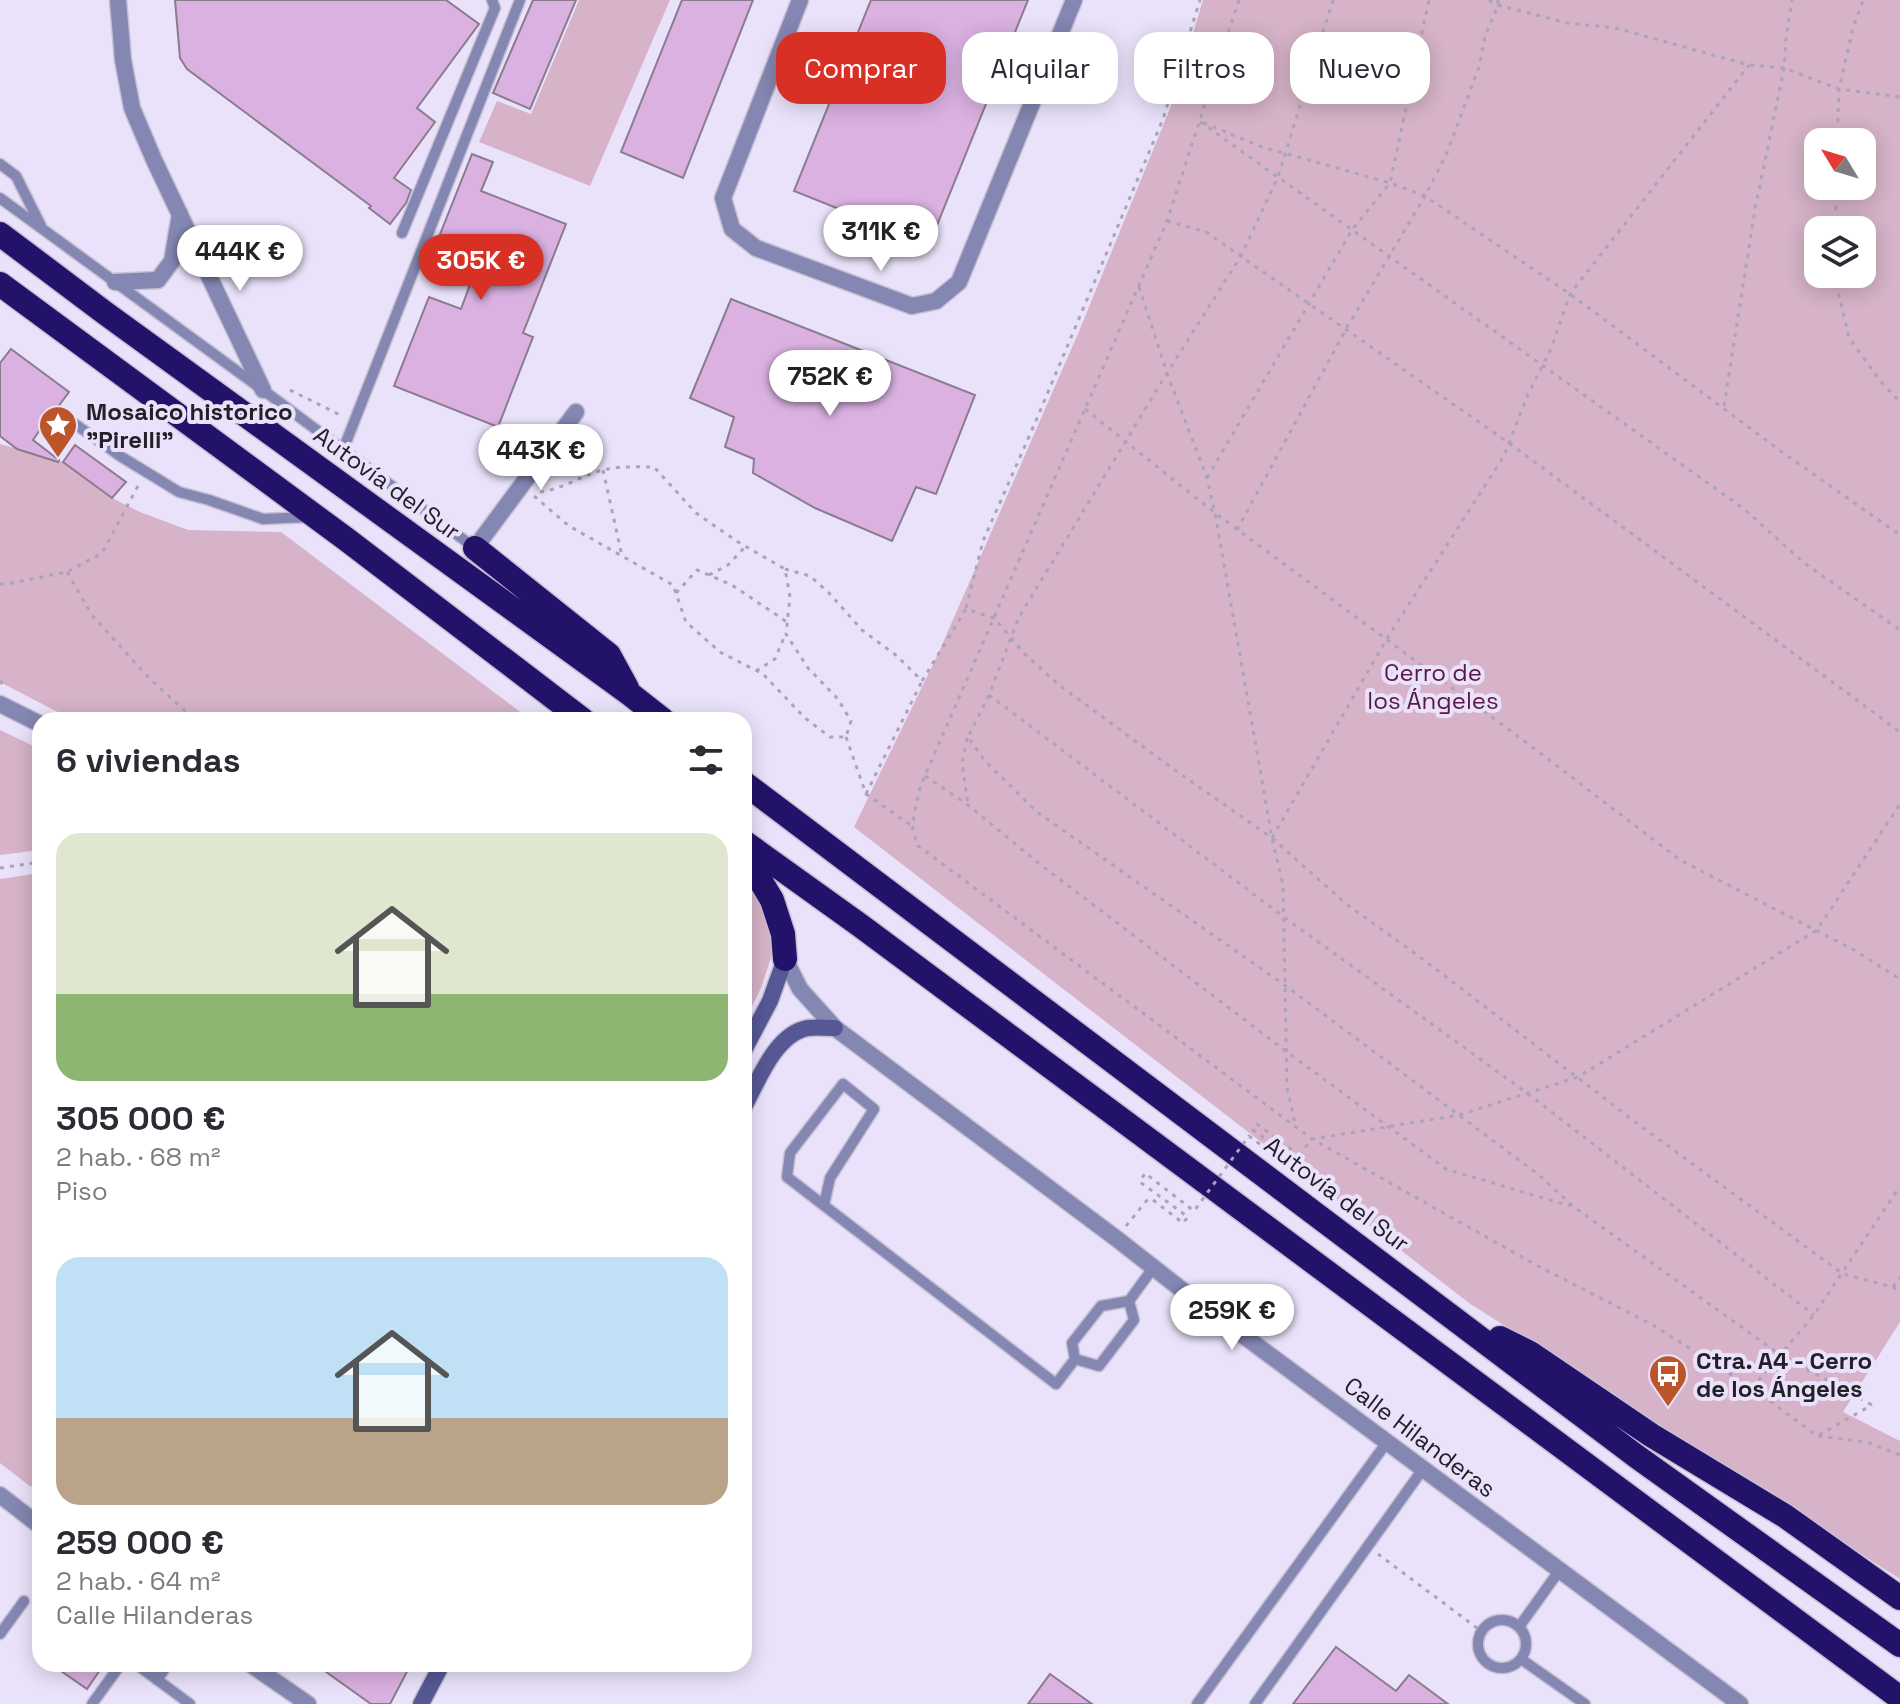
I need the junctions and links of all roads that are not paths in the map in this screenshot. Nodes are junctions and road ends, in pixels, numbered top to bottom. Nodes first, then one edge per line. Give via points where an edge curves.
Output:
1 (118, 0) edge
2 (492, 0) edge
3 (520, 0) edge
4 (800, 0) edge
5 (1074, 0) edge
6 (0, 164) edge
7 (0, 198) edge
8 (180, 214) junction
9 (42, 228) junction
10 (402, 233) dead end
11 (0, 234) edge
12 (115, 282) junction
13 (0, 284) edge
14 (263, 390) junction
15 (576, 412) dead end
16 (49, 418) dead end
17 (343, 450) junction
18 (316, 517) junction
19 (475, 548) junction
20 (630, 694) junction
21 (0, 704) edge
22 (572, 712) edge
23 (653, 712) edge
24 (32, 720) edge
25 (752, 789) edge
26 (752, 848) edge
27 (752, 866) edge
28 (785, 959) junction
29 (835, 1028) junction
30 (752, 1035) edge
31 (752, 1089) edge
32 (824, 1205) junction
33 (1153, 1268) junction
34 (1129, 1301) junction
35 (1437, 1305) junction
36 (1075, 1359) junction
37 (1387, 1442) junction
38 (1423, 1469) junction
39 (0, 1495) edge
40 (32, 1520) edge
41 (1559, 1571) junction
42 (1900, 1598) edge
43 (24, 1601) dead end
44 (1519, 1627) junction
45 (0, 1634) edge
46 (1900, 1645) edge
47 (1521, 1659) junction
48 (115, 1672) edge
49 (146, 1672) edge
50 (162, 1672) edge
51 (262, 1672) edge
52 (438, 1672) edge
53 (157, 1680) junction
54 (1900, 1698) edge
55 (1733, 1702) edge
56 (92, 1704) edge
57 (190, 1704) edge
58 (308, 1704) edge
59 (421, 1704) edge
60 (1197, 1704) edge
61 (1255, 1704) edge
62 (1585, 1704) edge

1 - 8 street via 132,108
2 - 10 lane via 495,8
3 - 17 lane
4 - 5 street via 723,198 732,229 756,248 912,306 936,301 959,282
6 - 9 lane via 16,176
7 - 9 lane
8 - 12 street via 172,261 158,280
8 - 14 street
9 - 12 lane
11 - 20 highway, Autovía del Sur
12 - 14 lane
13 - 18 highway
14 - 17 lane
15 - 19 street
16 - 18 lane via 75,424 179,492 263,519
17 - 19 lane
18 - 22 highway
19 - 20 highway via 609,655
20 - 23 highway, Autovía del Sur
21 - 24 street
25 - 35 highway, Autovía del Sur
26 - 54 highway
27 - 28 highway via 772,900
28 - 29 street, Calle Hilanderas via 800,989
28 - 30 street
29 - 31 street via 806,1028 789,1037
29 - 33 street, Calle Hilanderas
32 - 32 lane via 787,1177 790,1153 843,1084 874,1109 830,1178
32 - 36 lane via 1056,1384
33 - 34 lane
33 - 37 street, Calle Hilanderas
34 - 36 lane via 1101,1306 1072,1343
34 - 36 lane via 1134,1320 1099,1366
35 - 42 highway via 1530,1353 1785,1516
35 - 46 highway, Autovía del Sur
37 - 38 street, Calle Hilanderas
37 - 60 lane
38 - 41 street, Calle Hilanderas
38 - 61 lane
39 - 40 street
41 - 44 lane
41 - 55 street, Calle Hilanderas
43 - 45 lane
44 - 47 lane via 1526,1646
44 - 47 lane via 1506,1620 1486,1626 1477,1647 1491,1667 1508,1668
47 - 62 lane
48 - 56 lane
49 - 53 lane
50 - 53 lane
51 - 58 street
52 - 59 street
53 - 57 lane

